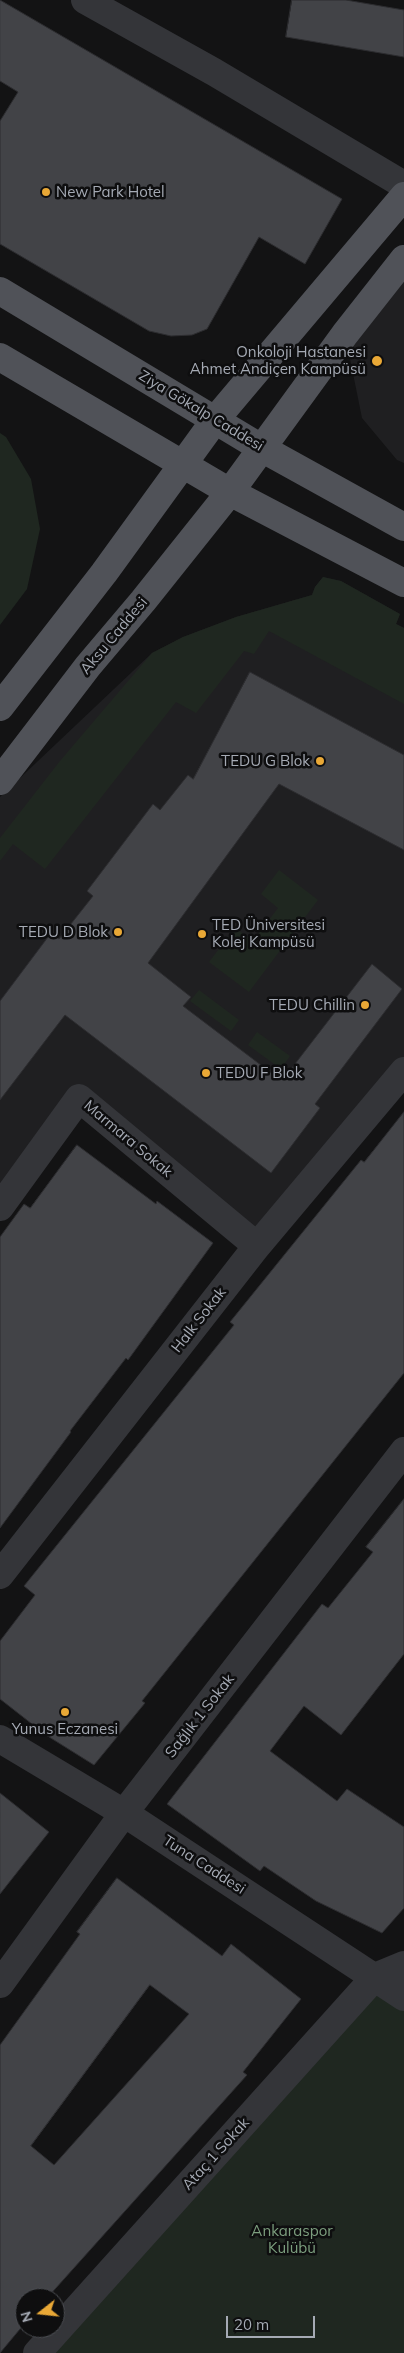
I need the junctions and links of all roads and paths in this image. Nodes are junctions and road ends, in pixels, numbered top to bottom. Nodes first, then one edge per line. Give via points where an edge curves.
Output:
1 (85, 0) edge
2 (404, 185) edge
3 (404, 196) edge
4 (404, 259) edge
5 (0, 291) edge
6 (0, 357) edge
7 (215, 420) junction
8 (263, 449) junction
9 (182, 464) junction
10 (230, 492) junction
11 (404, 526) edge
12 (404, 583) edge
13 (0, 707) edge
14 (0, 781) edge
15 (404, 1070) edge
16 (0, 1207) edge
17 (257, 1246) junction
18 (404, 1451) edge
19 (0, 1574) edge
20 (0, 1739) edge
21 (124, 1813) junction
22 (404, 1966) edge
23 (375, 1978) junction
24 (0, 1984) edge
25 (404, 1997) edge
26 (37, 2353) edge

1 - 2 street
3 - 7 main road
4 - 8 main road, Aksu Caddesi via 345,334
5 - 7 main road, Ziya Gökalp Caddesi
6 - 9 main road
7 - 8 main road, Ziya Gökalp Caddesi
7 - 9 main road
8 - 10 main road, Aksu Caddesi
8 - 11 main road, Ziya Gökalp Caddesi
9 - 10 main road
9 - 13 main road via 104,573
10 - 12 main road
10 - 14 main road, Aksu Caddesi via 88,666
15 - 17 street, Halk Sokak
16 - 17 street, Marmara Sokak via 79,1098
17 - 19 street, Halk Sokak
18 - 21 street, Sağlık 1 Sokak
20 - 21 street, Tuna Caddesi
21 - 23 street, Tuna Caddesi
21 - 24 street, Sağlık 1 Sokak
22 - 23 street, Ataç 1 Sokak
23 - 25 street, Tuna Caddesi
23 - 26 street, Ataç 1 Sokak

